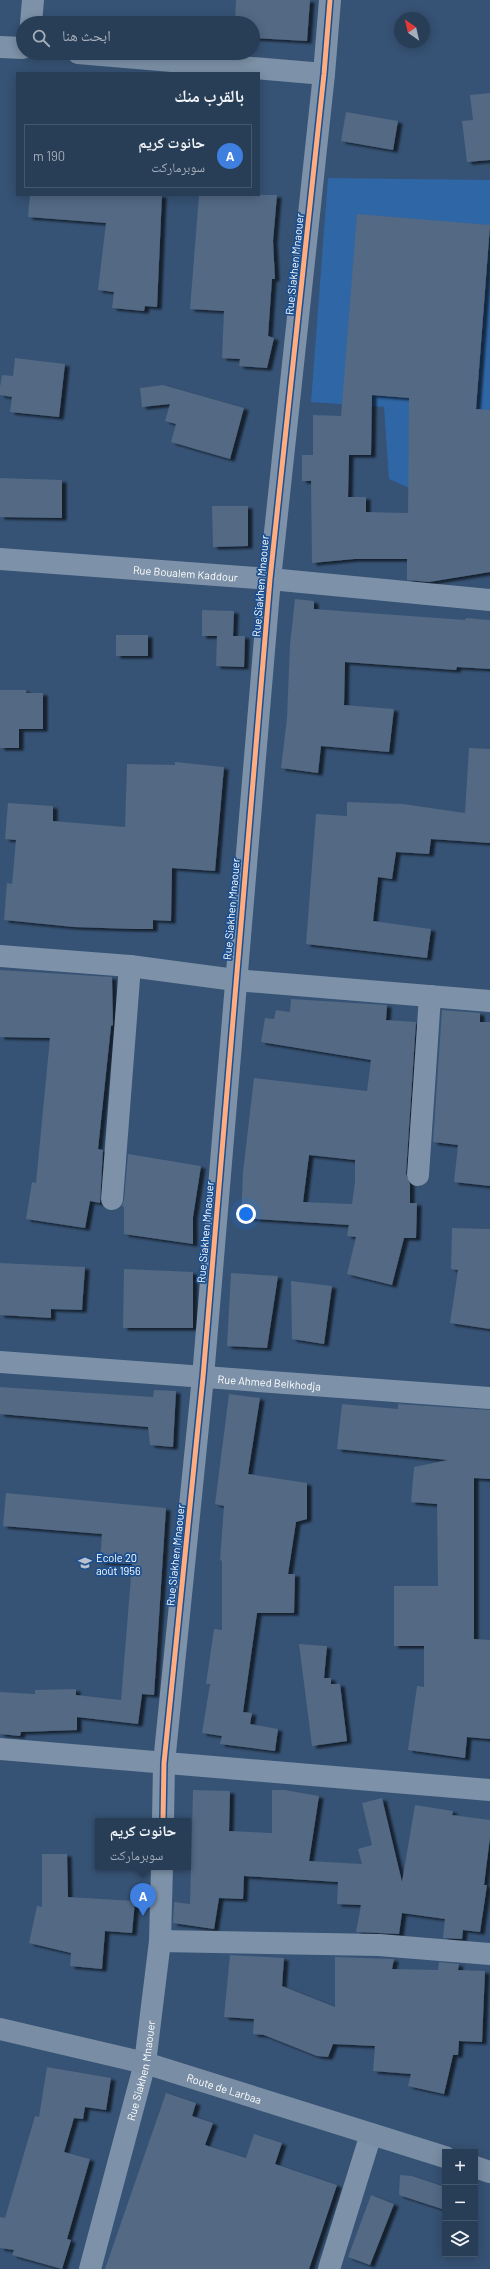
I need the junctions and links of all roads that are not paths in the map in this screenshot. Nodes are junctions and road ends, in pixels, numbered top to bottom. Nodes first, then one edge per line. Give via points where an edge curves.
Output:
1 (33, 0) edge
2 (330, 0) edge
3 (32, 16) edge
4 (0, 47) edge
5 (16, 48) edge
6 (160, 60) edge
7 (324, 74) junction
8 (0, 559) edge
9 (270, 579) junction
10 (490, 600) edge
11 (0, 956) edge
12 (130, 966) junction
13 (235, 980) junction
14 (430, 996) junction
15 (490, 1001) edge
16 (418, 1175) dead end
17 (112, 1199) dead end
18 (0, 1362) edge
19 (203, 1377) junction
20 (490, 1398) edge
21 (0, 1750) edge
22 (164, 1763) junction
23 (490, 1790) edge
24 (163, 1818) edge
25 (162, 1870) edge
26 (160, 1941) junction
27 (490, 1954) edge
28 (0, 2029) edge
29 (145, 2064) junction
30 (371, 2134) junction
31 (442, 2157) edge
32 (490, 2160) edge
33 (478, 2162) edge
34 (478, 2168) edge
35 (490, 2172) edge
36 (90, 2269) edge
37 (329, 2269) edge

1 - 3 street
2 - 7 street, Rue Siakhen Mnaouer
4 - 5 street
6 - 7 street
7 - 9 street, Rue Siakhen Mnaouer
8 - 9 street, Rue Boualem Kaddour
9 - 10 street, Rue Boualem Kaddour
9 - 13 street, Rue Siakhen Mnaouer
11 - 12 street
12 - 13 street
12 - 17 street
13 - 14 street
13 - 19 street, Rue Siakhen Mnaouer
14 - 15 street
14 - 16 street
18 - 19 street, Rue Ahmed Belkhodja
19 - 20 street, Rue Ahmed Belkhodja
19 - 22 street, Rue Siakhen Mnaouer
21 - 22 street
22 - 23 street
22 - 24 street, Rue Siakhen Mnaouer
25 - 26 street, Rue Siakhen Mnaouer
26 - 27 street via 378,1945
26 - 29 street, Rue Siakhen Mnaouer
28 - 29 main road, Route de Larbaa
29 - 30 main road, Route de Larbaa
29 - 36 street, Rue Siakhen Mnaouer
30 - 31 main road, Route de Larbaa
30 - 37 street
32 - 33 street
34 - 35 main road

